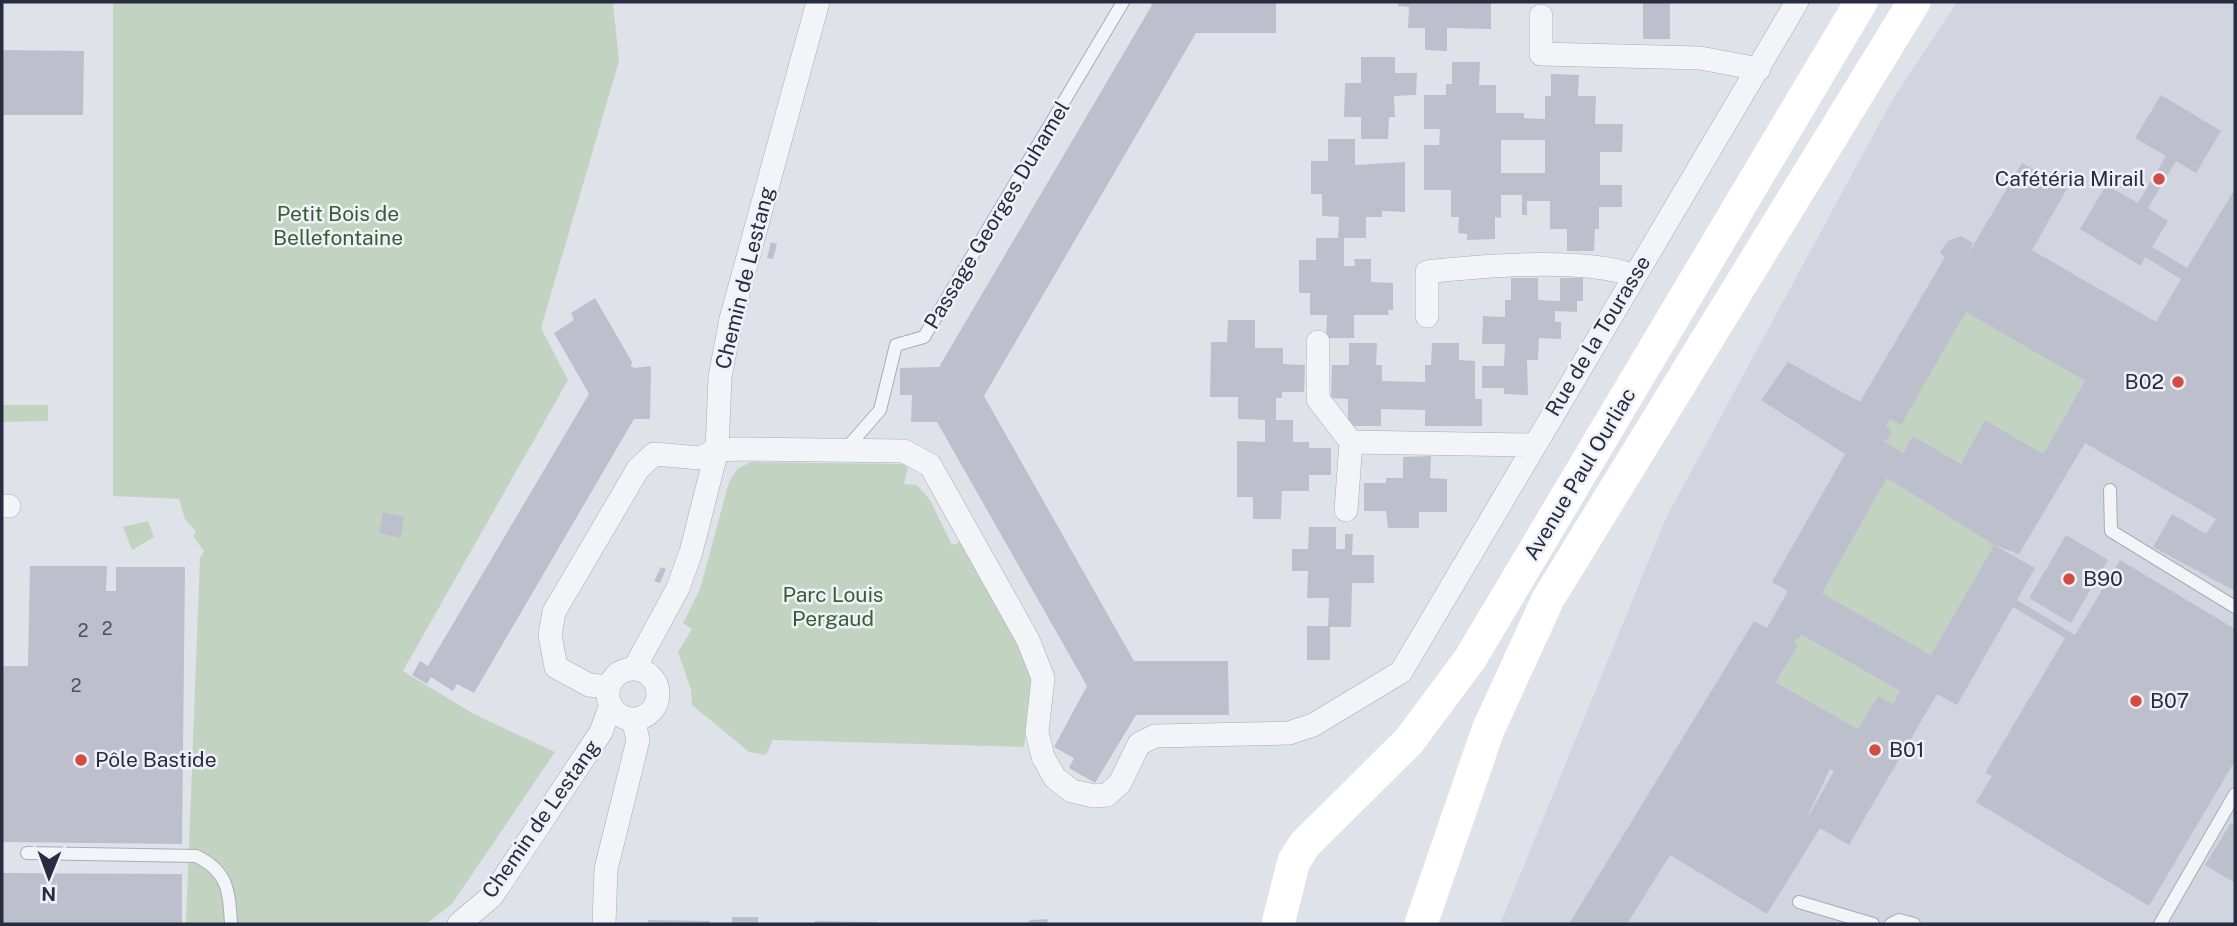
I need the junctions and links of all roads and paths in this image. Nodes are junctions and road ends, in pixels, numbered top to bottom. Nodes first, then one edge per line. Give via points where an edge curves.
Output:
1 (817, 2) edge
2 (1123, 2) edge
3 (1797, 2) edge
4 (1861, 2) edge
5 (1914, 2) edge
6 (1541, 16) dead end
7 (1759, 69) junction
8 (1634, 276) junction
9 (1427, 316) dead end
10 (1318, 342) dead end
11 (1351, 442) junction
12 (1532, 445) junction
13 (717, 450) junction
14 (845, 450) junction
15 (2110, 490) dead end
16 (1346, 510) dead end
17 (2235, 607) edge
18 (634, 669) junction
19 (610, 696) junction
20 (633, 719) junction
21 (2235, 794) edge
22 (27, 853) dead end
23 (1799, 902) dead end
24 (1896, 923) edge
25 (231, 924) edge
26 (459, 924) edge
27 (604, 924) edge
28 (1278, 924) edge
29 (1421, 924) edge
30 (1873, 924) edge
31 (1914, 924) edge
32 (2160, 924) edge

1 - 13 street, Chemin de Lestang via 728,329 720,377
2 - 14 lane, Passage Georges Duhamel via 924,337 896,345 880,410
3 - 7 street, Rue de la Tourasse
4 - 28 main road, Avenue Paul Ourliac via 1470,659 1409,741 1305,844 1290,872
5 - 29 main road, Avenue Paul Ourliac via 1548,599 1488,730
6 - 7 street via 1541,54 1700,58
7 - 8 street, Rue de la Tourasse
8 - 9 street via 1612,268 1482,266 1427,272
8 - 12 street, Rue de la Tourasse
10 - 11 street via 1318,399
11 - 12 street
11 - 16 street
12 - 14 street, Rue de la Tourasse via 1401,672 1313,725 1289,733 1154,736 1139,744 1120,783 1107,795 1094,796 1072,791 1055,778 1043,757 1037,732 1044,678 1028,640 930,465 904,451
13 - 14 street
13 - 18 street, Chemin de Lestang via 678,588
13 - 19 street via 700,458 654,454 638,469 554,612 550,635 556,667
15 - 17 lane via 2111,531
18 - 19 street via 618,674
18 - 20 street via 651,677 658,695 652,710
19 - 20 street via 623,717
19 - 26 street, Chemin de Lestang via 601,732 492,896
20 - 27 street via 638,740 606,869
21 - 32 lane
22 - 25 lane via 196,856 214,864 225,881
23 - 30 lane
24 - 31 lane

